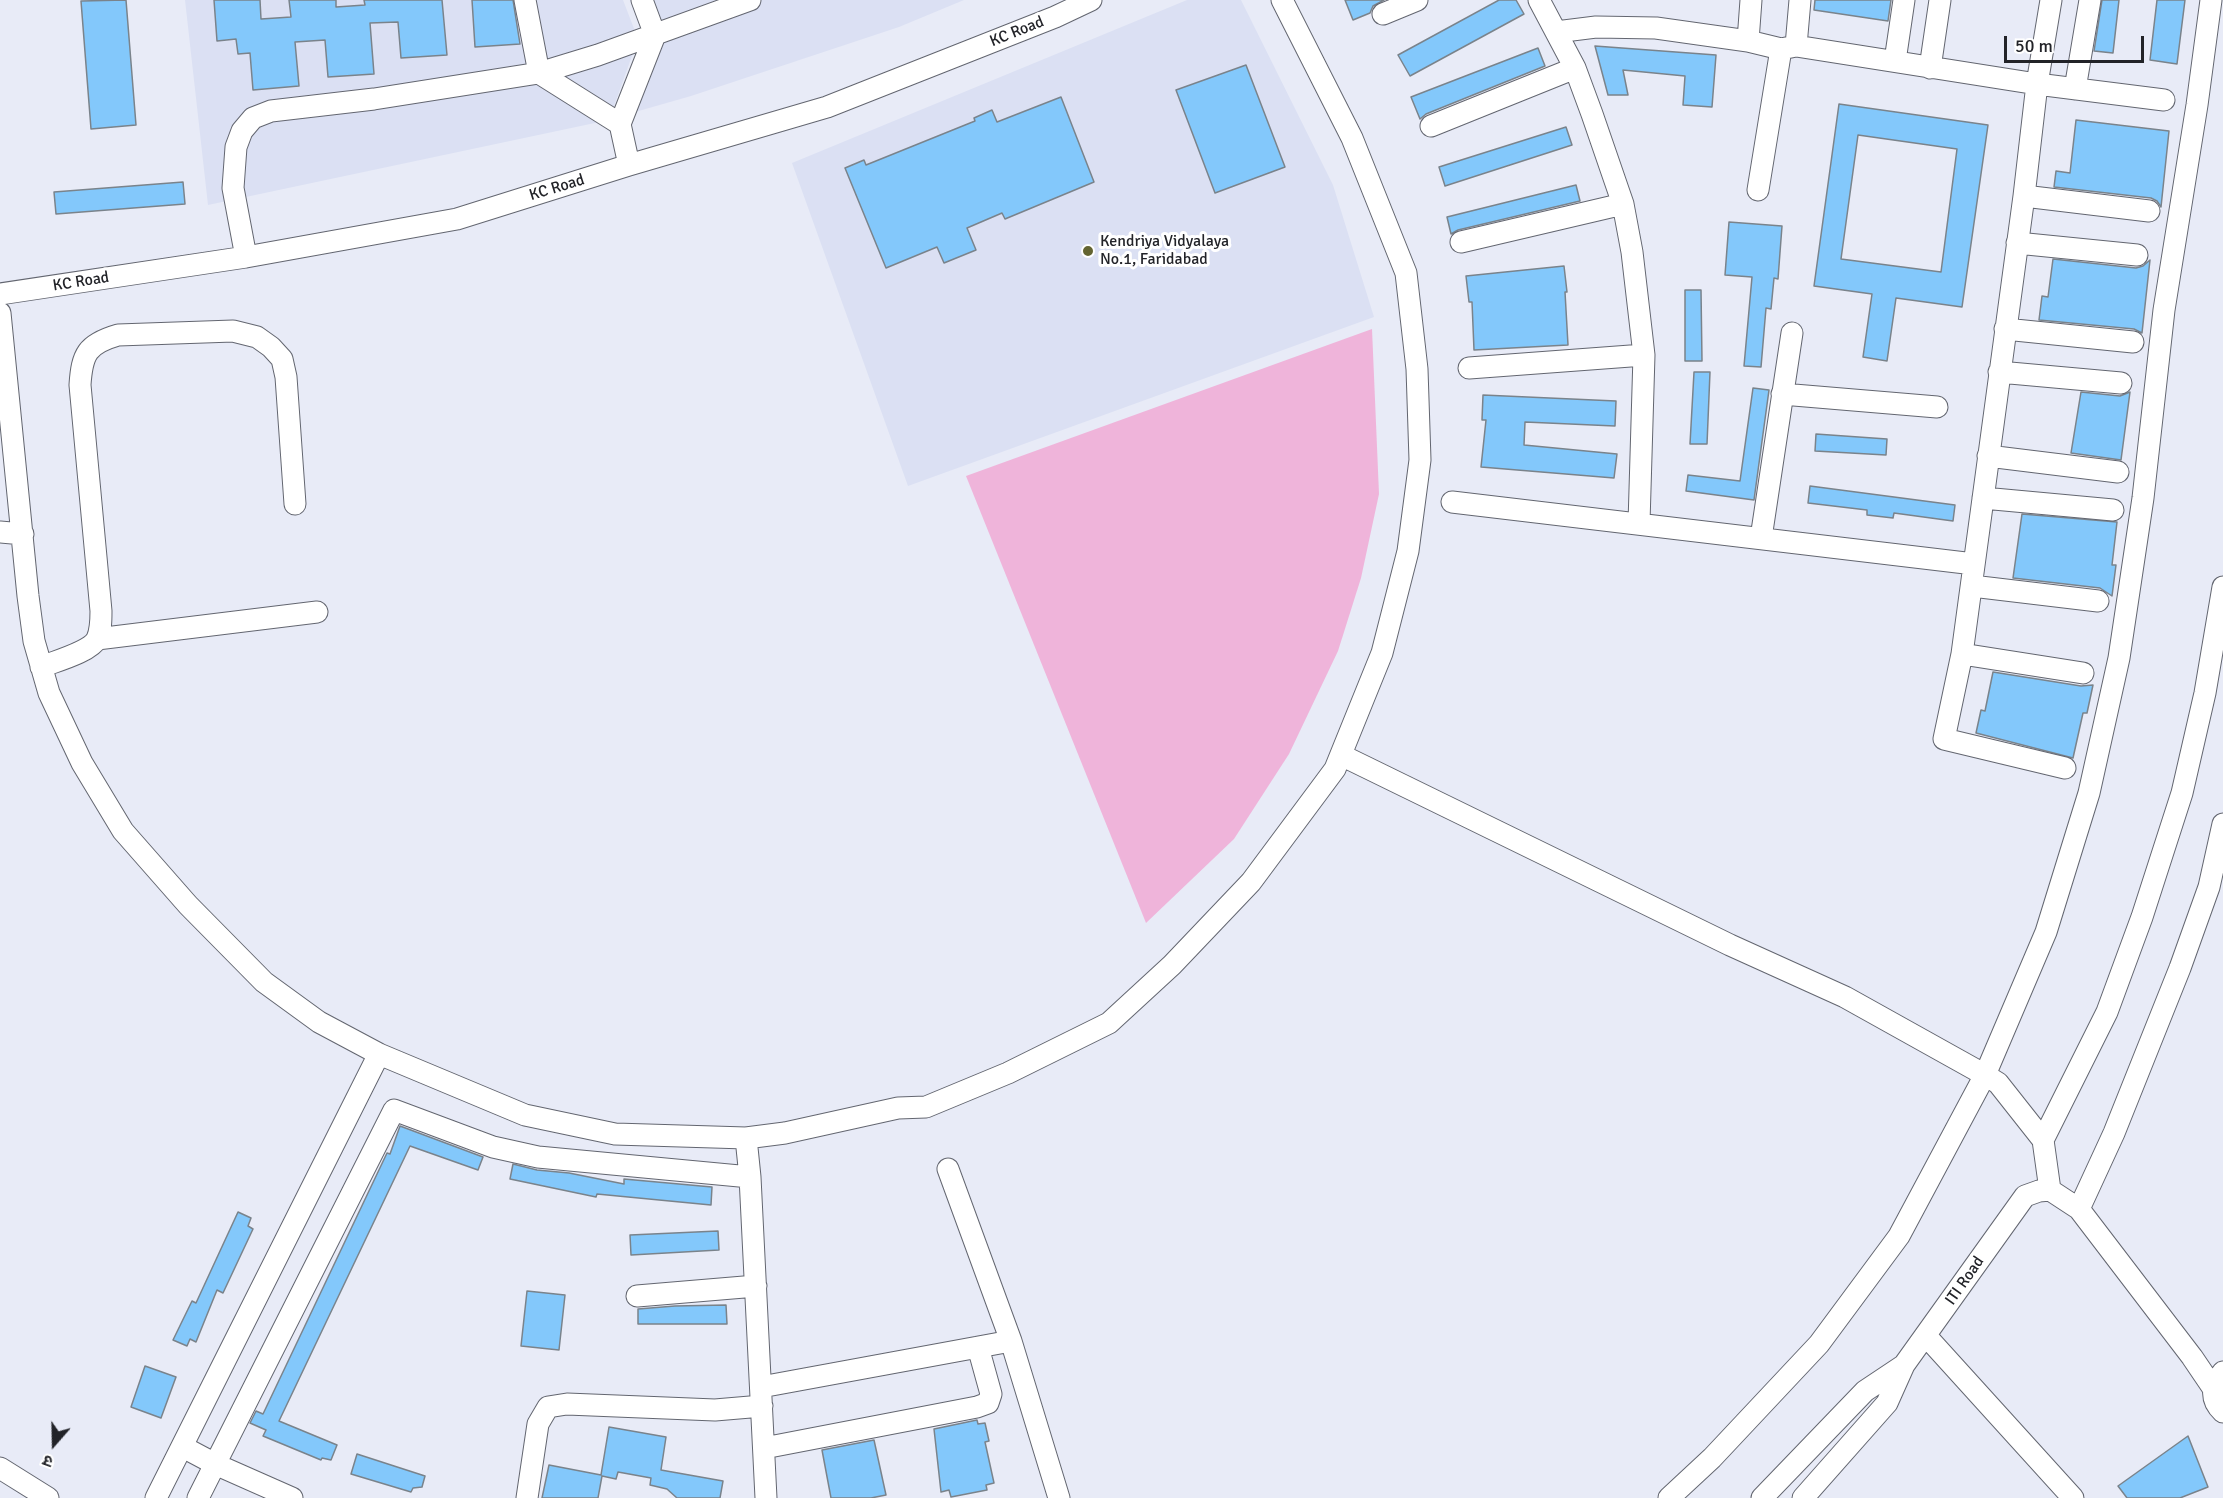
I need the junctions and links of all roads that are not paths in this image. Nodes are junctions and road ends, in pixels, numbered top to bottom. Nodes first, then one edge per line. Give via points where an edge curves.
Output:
1 (525, 0) edge
2 (642, 0) edge
3 (750, 0) edge
4 (1091, 0) edge
5 (1281, 0) edge
6 (1417, 0) edge
7 (1539, 0) edge
8 (1751, 0) edge
9 (1800, 0) edge
10 (1904, 0) edge
11 (1940, 0) edge
12 (2051, 0) edge
13 (2090, 0) edge
14 (2211, 0) edge
15 (1383, 14) dead end
16 (1556, 32) junction
17 (655, 35) junction
18 (1748, 41) junction
19 (1788, 47) junction
20 (1895, 61) junction
21 (1575, 68) junction
22 (1930, 68) junction
23 (539, 73) junction
24 (2037, 84) junction
25 (2075, 89) junction
26 (2164, 100) dead end
27 (620, 124) junction
28 (1431, 126) dead end
29 (629, 165) junction
30 (1758, 190) dead end
31 (2024, 196) junction
32 (1623, 204) junction
33 (2149, 211) dead end
34 (1461, 242) dead end
35 (2017, 243) junction
36 (2137, 255) dead end
37 (246, 257) junction
38 (0, 294) edge
39 (0, 313) edge
40 (2005, 329) junction
41 (1792, 333) dead end
42 (2133, 342) dead end
43 (1644, 356) junction
44 (1469, 368) dead end
45 (1999, 372) junction
46 (2121, 383) dead end
47 (1782, 394) junction
48 (1937, 407) dead end
49 (1988, 456) junction
50 (2118, 472) dead end
51 (1983, 498) junction
52 (1452, 502) dead end
53 (295, 504) dead end
54 (2113, 510) dead end
55 (1639, 523) junction
56 (0, 532) edge
57 (23, 534) junction
58 (1761, 538) junction
59 (1974, 564) junction
60 (1971, 586) junction
61 (2223, 587) edge
62 (2098, 601) dead end
63 (317, 612) dead end
64 (97, 639) junction
65 (1962, 654) junction
66 (41, 667) junction
67 (2083, 673) dead end
68 (1341, 755) junction
69 (2065, 768) dead end
70 (2223, 824) edge
71 (379, 1054) junction
72 (1985, 1075) junction
73 (746, 1138) junction
74 (2043, 1140) junction
75 (948, 1170) dead end
76 (750, 1177) junction
77 (2050, 1190) junction
78 (2079, 1209) junction
79 (756, 1286) junction
80 (637, 1296) dead end
81 (1927, 1337) junction
82 (1011, 1341) junction
83 (978, 1347) junction
84 (1904, 1365) junction
85 (2218, 1380) edge
86 (761, 1397) junction
87 (2223, 1412) edge
88 (183, 1447) junction
89 (764, 1449) junction
90 (0, 1468) edge
91 (212, 1471) junction
92 (48, 1498) edge
93 (156, 1498) edge
94 (198, 1498) edge
95 (257, 1498) edge
96 (292, 1498) edge
97 (527, 1498) edge
98 (766, 1498) edge
99 (1059, 1498) edge
100 (1669, 1498) edge
101 (1762, 1498) edge
102 (1803, 1498) edge
103 (2073, 1498) edge

1 - 23 street
2 - 17 street
3 - 17 street
4 - 29 street, KC Road via 826,107
5 - 68 street via 1352,138 1406,273 1417,369 1420,460 1408,551 1382,653
6 - 15 street
7 - 16 street
8 - 18 street
9 - 19 street
10 - 20 street
11 - 22 street
12 - 24 street
13 - 25 street
14 - 72 street via 2164,310 2120,658 2089,793 2046,933
16 - 18 street via 1596,27 1656,28
16 - 21 street
17 - 23 street
17 - 27 street
18 - 19 street
19 - 20 street
19 - 30 street
20 - 22 street
21 - 28 street
21 - 32 street
22 - 24 street
23 - 27 street
23 - 37 street via 271,111 253,117 236,147 233,188
24 - 25 street
24 - 31 street
25 - 26 street
27 - 29 street
29 - 37 street, KC Road via 457,219
31 - 33 street
31 - 35 street
32 - 34 street
32 - 43 street
35 - 36 street
35 - 40 street
37 - 38 street, KC Road
39 - 57 street
40 - 42 street
40 - 45 street
41 - 47 street
43 - 44 street
43 - 55 street
45 - 46 street
45 - 49 street
47 - 48 street
47 - 58 street
49 - 50 street
49 - 51 street
51 - 54 street
51 - 59 street
52 - 55 street
53 - 64 street via 286,377 282,359 272,347 257,337 233,331 118,335 88,349 81,362 80,385 101,610
55 - 58 street
56 - 57 street
57 - 66 street via 34,641
58 - 59 street
59 - 60 street
60 - 62 street
60 - 65 street
61 - 74 street via 2182,794 2142,917 2107,1012
63 - 64 street
64 - 66 street via 90,647
65 - 67 street
65 - 69 street via 1944,739
66 - 71 street via 82,763 123,831 264,982 319,1022
68 - 72 street via 1845,997
68 - 73 street via 1335,769 1251,882 1172,965 1109,1023 1008,1073 926,1107 898,1108
70 - 78 street via 2209,887 2180,968
71 - 73 street via 525,1115 615,1134
71 - 88 street
72 - 74 street via 1998,1083
72 - 100 street via 1899,1236 1818,1344 1712,1458
73 - 76 street
74 - 77 street
75 - 82 street
76 - 79 street
76 - 91 street via 538,1157 493,1147 394,1110
77 - 78 street
77 - 81 street, ITI Road via 2025,1197
78 - 85 street via 2192,1357
79 - 80 street
79 - 86 street
81 - 84 street, ITI Road
81 - 103 street
82 - 83 street
82 - 99 street
83 - 86 street
83 - 89 street via 991,1394 988,1403
84 - 101 street, ITI Road via 1864,1391
84 - 102 street, ITI Road via 1887,1403
85 - 87 street via 2214,1398
86 - 89 street
86 - 97 street via 715,1410 567,1404 548,1407 538,1424
88 - 91 street
88 - 93 street
89 - 98 street
90 - 92 street
91 - 94 street
91 - 95 street
91 - 96 street

